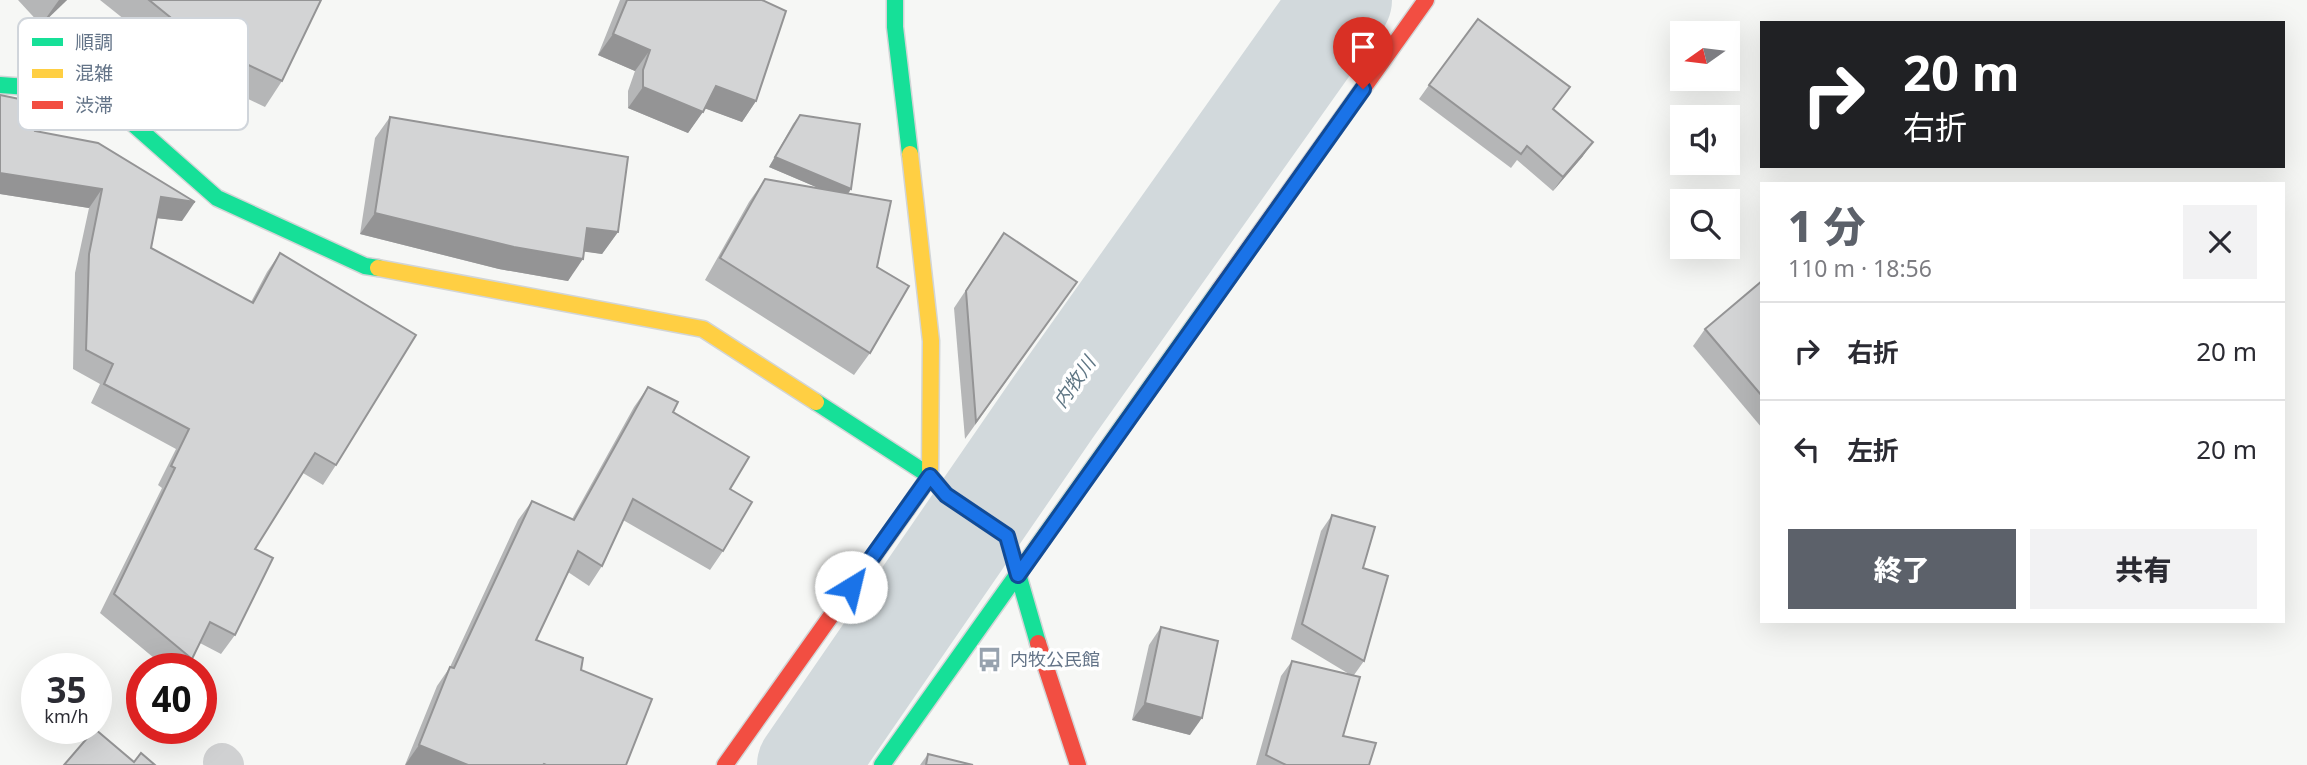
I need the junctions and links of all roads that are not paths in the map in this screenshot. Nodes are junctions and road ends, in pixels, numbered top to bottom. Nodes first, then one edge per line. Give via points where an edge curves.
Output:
1 (895, 0) edge
2 (1426, 0) edge
3 (0, 85) edge
4 (18, 86) edge
5 (140, 130) edge
6 (930, 476) junction
7 (1018, 575) junction
8 (725, 765) edge
9 (882, 765) edge
10 (1078, 765) edge

1 - 6 street via 931,341
2 - 7 street
3 - 4 street
5 - 6 street via 216,198 365,266 703,329
6 - 7 street via 946,495 1007,536
6 - 8 street
7 - 9 street
7 - 10 street

